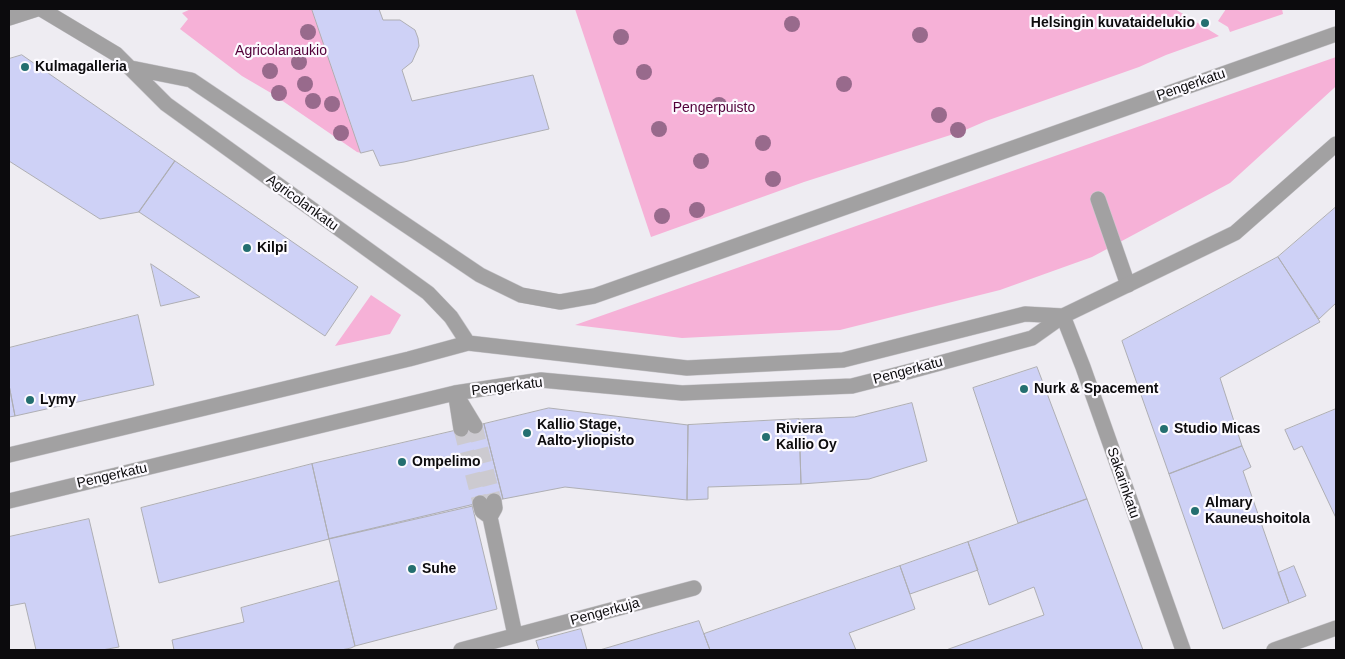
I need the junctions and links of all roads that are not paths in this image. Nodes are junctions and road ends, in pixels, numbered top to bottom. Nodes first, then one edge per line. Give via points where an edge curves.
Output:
1 (37, 9) edge
2 (42, 9) edge
3 (9, 18) edge
4 (1336, 34) edge
5 (131, 68) junction
6 (1336, 144) edge
7 (1098, 199) dead end
8 (480, 275) joint
9 (1128, 285) junction
10 (1063, 316) junction
11 (468, 343) junction
12 (455, 393) junction
13 (468, 428) tunnel mouth
14 (9, 455) edge
15 (9, 501) edge
16 (487, 502) tunnel mouth
17 (694, 588) dead end
18 (1336, 628) edge
19 (515, 635) junction
20 (461, 650) edge
21 (1183, 650) edge
22 (1274, 650) edge

1 - 3 street
2 - 5 street, Agricolankatu via 116,54
4 - 8 street, Pengerkatu via 594,296 560,302 521,295
5 - 8 street, Agricolankatu via 191,80
5 - 11 street, Agricolankatu via 166,104 428,293 451,317
6 - 9 street, Pengerkatu via 1235,233
7 - 9 street
9 - 10 street, Pengerkatu
10 - 11 street, Pengerkatu via 1025,314 843,360 687,368
10 - 12 street, Pengerkatu via 1032,338 852,386 682,393 541,380
10 - 21 street, Sakarinkatu
11 - 14 street, Pengerkatu
12 - 13 street
12 - 15 street, Pengerkatu
16 - 19 street via 495,508 490,517
17 - 19 street, Pengerkuja
18 - 22 street
19 - 20 street, Pengerkuja

